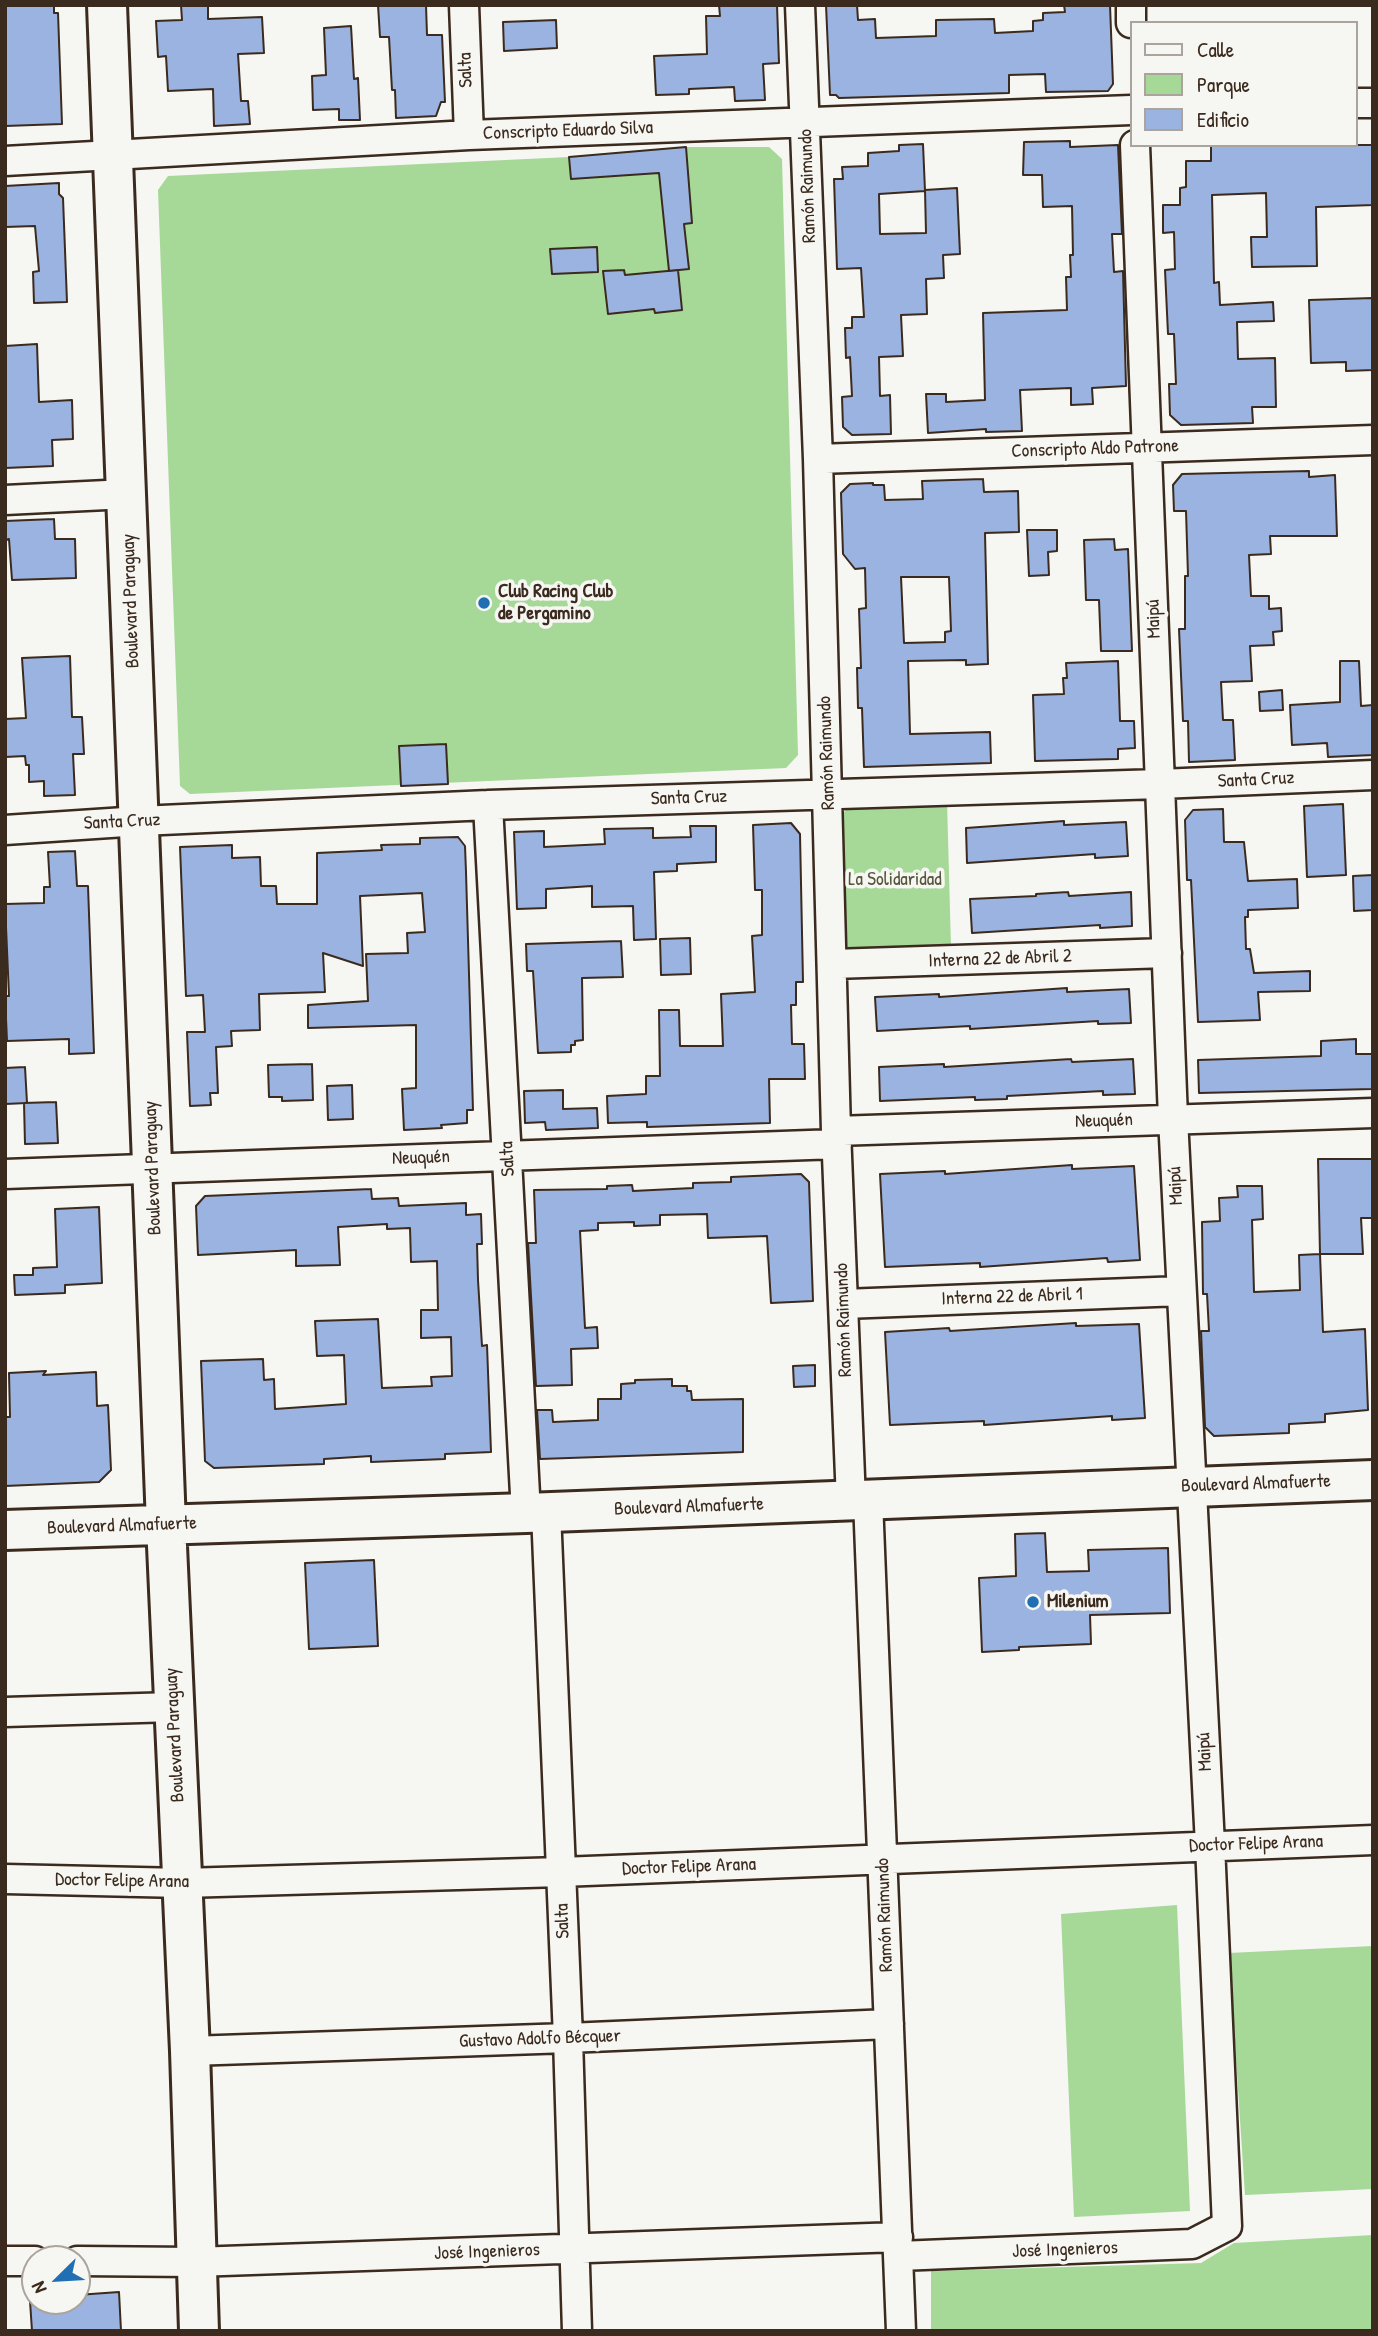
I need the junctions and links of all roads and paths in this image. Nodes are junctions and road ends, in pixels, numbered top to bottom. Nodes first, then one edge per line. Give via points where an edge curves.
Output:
1 (107, 5) edge
2 (464, 5) edge
3 (800, 5) edge
4 (1130, 110) edge
5 (806, 121) junction
6 (469, 135) junction
7 (1135, 147) edge
8 (112, 155) junction
9 (5, 161) edge
10 (1373, 440) edge
11 (1148, 447) junction
12 (818, 459) junction
13 (127, 494) junction
14 (5, 500) edge
15 (1373, 775) edge
16 (1160, 784) junction
17 (828, 793) junction
18 (488, 805) junction
19 (140, 821) junction
20 (5, 830) edge
21 (1167, 953) junction
22 (833, 964) junction
23 (1373, 1113) edge
24 (1173, 1118) junction
25 (836, 1138) junction
26 (507, 1155) junction
27 (153, 1167) junction
28 (5, 1174) edge
29 (1181, 1291) junction
30 (844, 1304) junction
31 (1373, 1480) edge
32 (1192, 1487) junction
33 (860, 1500) junction
34 (536, 1513) junction
35 (166, 1524) junction
36 (5, 1530) edge
37 (174, 1707) junction
38 (5, 1712) edge
39 (1373, 1840) edge
40 (1210, 1845) junction
41 (882, 1860) junction
42 (561, 1872) junction
43 (5, 1879) edge
44 (183, 1883) junction
45 (889, 2024) junction
46 (568, 2038) junction
47 (190, 2052) junction
48 (1227, 2226) joint
49 (898, 2247) junction
50 (574, 2248) junction
51 (91, 2261) edge
52 (195, 2262) junction
53 (199, 2331) edge
54 (577, 2331) edge
55 (901, 2331) edge

1 - 8 main road, Boulevard Paraguay
2 - 6 street, Salta
3 - 5 street, Ramón Raimundo
4 - 5 street, Conscripto Eduardo Silva
5 - 6 street, Conscripto Eduardo Silva
5 - 12 street, Ramón Raimundo
6 - 8 street, Conscripto Eduardo Silva
7 - 11 street, Maipú
8 - 9 street, Conscripto Eduardo Silva
8 - 13 main road, Boulevard Paraguay
10 - 11 street, Conscripto Aldo Patrone
11 - 12 street, Conscripto Aldo Patrone
11 - 16 street, Maipú
12 - 17 street, Ramón Raimundo
13 - 14 street
13 - 19 main road, Boulevard Paraguay
15 - 16 street, Santa Cruz
16 - 17 street, Santa Cruz
16 - 21 street, Maipú
17 - 18 street, Santa Cruz
17 - 22 street, Ramón Raimundo
18 - 19 street, Santa Cruz
18 - 26 street, Salta
19 - 20 street, Santa Cruz
19 - 27 main road, Boulevard Paraguay
21 - 22 street, Interna 22 de Abril 2
21 - 24 street, Maipú
22 - 25 street, Ramón Raimundo
23 - 24 street, Neuquén
24 - 25 street, Neuquén
24 - 29 street, Maipú
25 - 26 street, Neuquén
25 - 30 street, Ramón Raimundo
26 - 27 street, Neuquén
26 - 34 street, Salta
27 - 28 street, Neuquén
27 - 35 main road, Boulevard Paraguay
29 - 30 street, Interna 22 de Abril 1
29 - 32 street, Maipú
30 - 33 street, Ramón Raimundo
31 - 32 main road, Boulevard Almafuerte
32 - 33 main road, Boulevard Almafuerte
32 - 40 street, Maipú
33 - 34 main road, Boulevard Almafuerte
33 - 41 street, Ramón Raimundo
34 - 35 main road, Boulevard Almafuerte
34 - 42 street, Salta
35 - 36 main road, Boulevard Almafuerte
35 - 37 main road, Boulevard Paraguay
37 - 38 street
37 - 44 main road, Boulevard Paraguay
39 - 40 street, Doctor Felipe Arana
40 - 41 street, Doctor Felipe Arana
40 - 48 street, Maipú
41 - 42 street, Doctor Felipe Arana
41 - 45 street, Ramón Raimundo
42 - 44 street, Doctor Felipe Arana
42 - 46 street, Salta
43 - 44 street, Doctor Felipe Arana
44 - 47 main road, Boulevard Paraguay
45 - 46 street, Gustavo Adolfo Bécquer
45 - 49 street, Ramón Raimundo
46 - 47 street, Gustavo Adolfo Bécquer
46 - 50 street, Salta
47 - 52 main road, Boulevard Paraguay
48 - 49 street, José Ingenieros via 1192,2244
49 - 50 street, José Ingenieros
49 - 55 street, Ramón Raimundo
50 - 52 street, José Ingenieros
50 - 54 street, Salta
51 - 52 street, José Ingenieros
52 - 53 main road, Boulevard Paraguay

